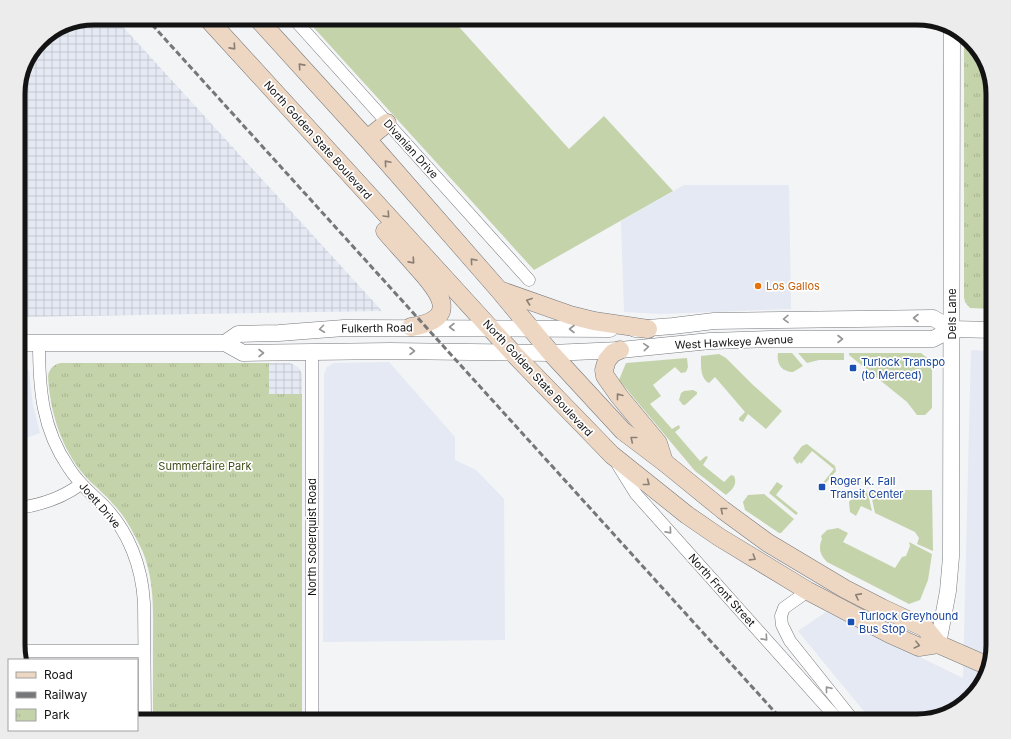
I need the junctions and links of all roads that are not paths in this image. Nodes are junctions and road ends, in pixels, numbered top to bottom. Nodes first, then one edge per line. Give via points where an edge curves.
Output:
1 (213, 25) edge
2 (263, 25) edge
3 (299, 25) edge
4 (952, 34) edge
5 (387, 123) junction
6 (367, 139) junction
7 (320, 142) junction
8 (529, 280) dead end
9 (498, 290) junction
10 (411, 327) junction
11 (491, 328) junction
12 (531, 329) junction
13 (648, 329) junction
14 (952, 329) junction
15 (986, 330) edge
16 (25, 343) edge
17 (39, 343) junction
18 (225, 343) junction
19 (620, 350) junction
20 (312, 352) junction
21 (513, 353) junction
22 (551, 353) junction
23 (612, 455) junction
24 (664, 462) junction
25 (81, 484) junction
26 (25, 507) edge
27 (808, 591) junction
28 (938, 644) junction
29 (25, 651) edge
30 (144, 651) junction
31 (983, 664) edge
32 (145, 714) edge
33 (312, 714) edge
34 (833, 714) edge
35 (848, 714) edge

1 -> 7 main road, North Golden State Boulevard
6 -> 2 main road
3 - 5 street, Divanian Drive
4 - 14 street, Dels Lane
5 - 6 main road
5 - 8 street, Divanian Drive
9 -> 6 main road
7 -> 10 main road via 349,191 437,291 442,304 440,313 428,324
7 -> 11 main road, North Golden State Boulevard
9 - 12 main road
13 -> 9 main road via 570,315
11 -> 10 street, Fulkerth Road
10 -> 18 street, Fulkerth Road via 238,334
11 - 12 street, Fulkerth Road
11 - 21 main road, North Golden State Boulevard
13 -> 12 street, West Hawkeye Avenue
12 - 22 main road
14 -> 13 street, West Hawkeye Avenue via 933,318 722,320
14 - 15 street, West Hawkeye Avenue
19 -> 14 street, West Hawkeye Avenue via 726,341 933,339
14 - 28 street, Dels Lane via 951,564
16 - 17 street, Fulkerth Road
17 - 18 street, Fulkerth Road
17 - 25 street, Joett Drive via 39,382 46,423 59,453
18 -> 20 street, Fulkerth Road via 243,353
19 - 22 street, West Hawkeye Avenue
24 -> 19 main road via 658,443 605,376 607,360
20 -> 21 street, Fulkerth Road
20 - 33 street, North Soderquist Road
21 - 22 street, West Hawkeye Avenue
21 - 23 main road, North Golden State Boulevard
24 -> 22 main road via 614,422
23 -> 27 main road, North Golden State Boulevard via 719,537
23 -> 34 street, North Front Street via 636,494
28 -> 24 main road via 925,628 845,589 768,543
25 - 26 street via 51,501
25 - 30 street, Joett Drive via 115,520 133,550 142,586
27 -> 28 main road, North Golden State Boulevard via 919,647
35 -> 27 street via 790,641 782,625 781,616 784,608
28 - 31 main road
29 - 30 street
30 - 32 street, Joett Drive

